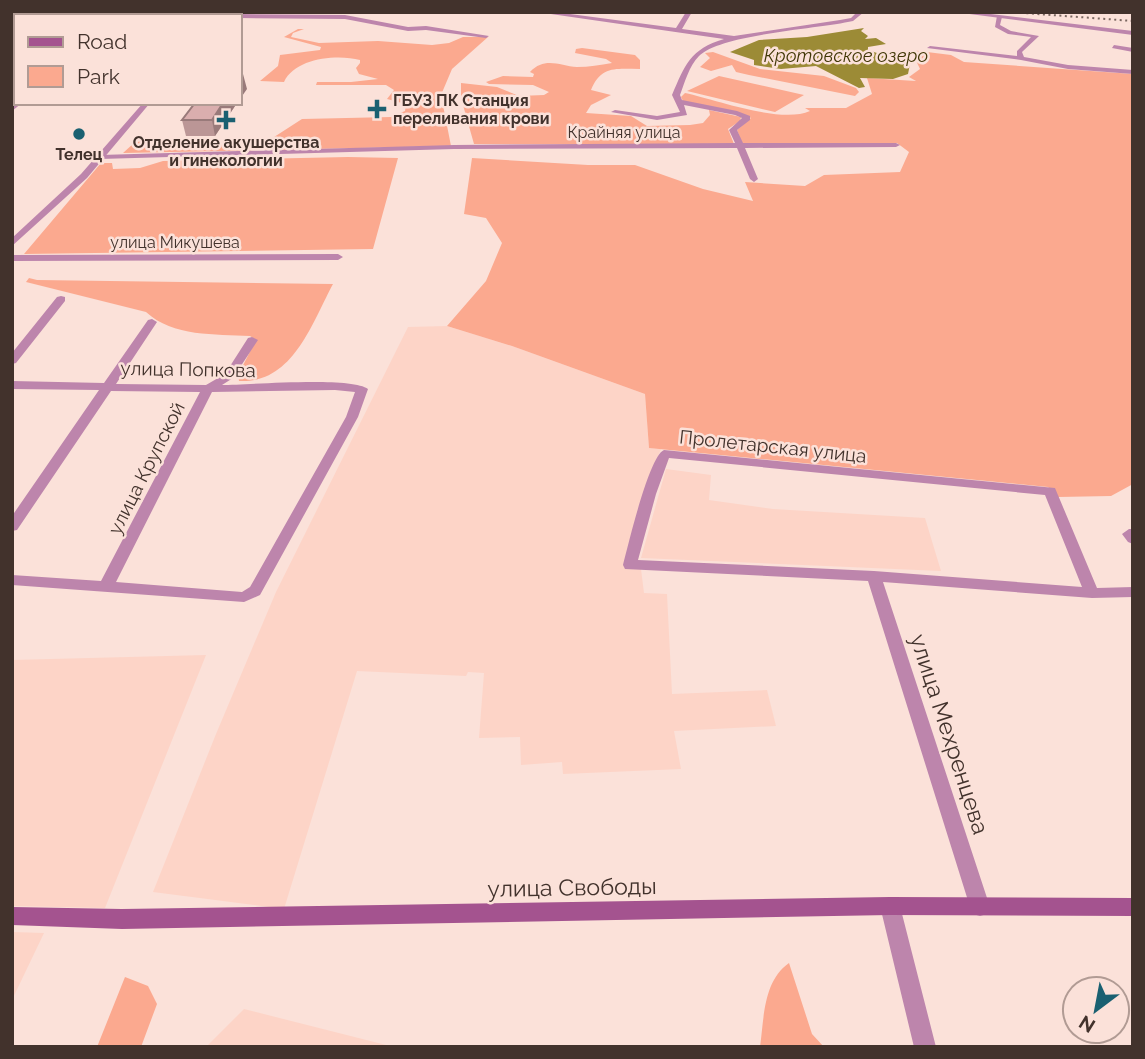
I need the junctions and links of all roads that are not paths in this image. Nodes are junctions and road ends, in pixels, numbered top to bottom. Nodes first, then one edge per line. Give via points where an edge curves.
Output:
1 (540, 12) edge
2 (689, 12) edge
3 (861, 12) edge
4 (957, 12) edge
5 (557, 13) edge
6 (380, 15) dead end
7 (242, 16) edge
8 (999, 17) junction
9 (366, 20) junction
10 (678, 30) junction
11 (1133, 33) edge
12 (486, 36) dead end
13 (734, 38) junction
14 (1114, 47) dead end
15 (930, 48) dead end
16 (1133, 50) edge
17 (1021, 58) junction
18 (1133, 72) edge
19 (679, 102) junction
20 (145, 105) edge
21 (615, 112) dead end
22 (896, 145) dead end
23 (739, 146) junction
24 (100, 157) junction
25 (754, 179) dead end
26 (12, 243) edge
27 (338, 257) dead end
28 (12, 258) edge
29 (61, 299) dead end
30 (152, 322) dead end
31 (252, 340) dead end
32 (12, 361) edge
33 (12, 385) edge
34 (108, 386) junction
35 (208, 389) junction
36 (12, 527) edge
37 (874, 576) junction
38 (12, 580) edge
39 (106, 587) junction
40 (1133, 592) edge
41 (1092, 593) junction
42 (890, 906) junction
43 (980, 907) junction
44 (1133, 907) edge
45 (12, 916) edge
46 (925, 1047) edge

1 - 5 street
2 - 10 street
3 - 13 street via 840,22
4 - 8 street
5 - 10 street
6 - 9 street
7 - 9 street
8 - 11 street
8 - 17 street via 997,26 1010,33 1036,36 1019,52
9 - 12 street
10 - 13 street
13 - 19 street via 701,48 693,57 676,94
14 - 16 street
15 - 17 street
17 - 18 street
19 - 21 street via 684,113 671,116
19 - 23 street via 747,118 733,130
20 - 24 street
22 - 23 street, Крайняя улица
23 - 24 street, Крайняя улица
23 - 25 street
24 - 26 street
27 - 28 street, улица Микушева
29 - 32 street
30 - 34 street
31 - 35 street, улица Крупской via 229,376
33 - 34 street, улица Попкова
34 - 35 street, улица Попкова
34 - 36 street
35 - 39 street, улица Крупской
35 - 39 street, улица Попкова via 362,389 352,417 255,591 244,597
37 - 41 street, Пролетарская улица
37 - 41 street, Пролетарская улица via 631,565 664,454 1050,491
37 - 43 street, улица Мехренцева
38 - 39 street
40 - 41 street, Пролетарская улица
42 - 43 main road, улица Свободы
42 - 45 main road, улица Свободы via 122,919
42 - 46 street
43 - 44 main road, улица Свободы

